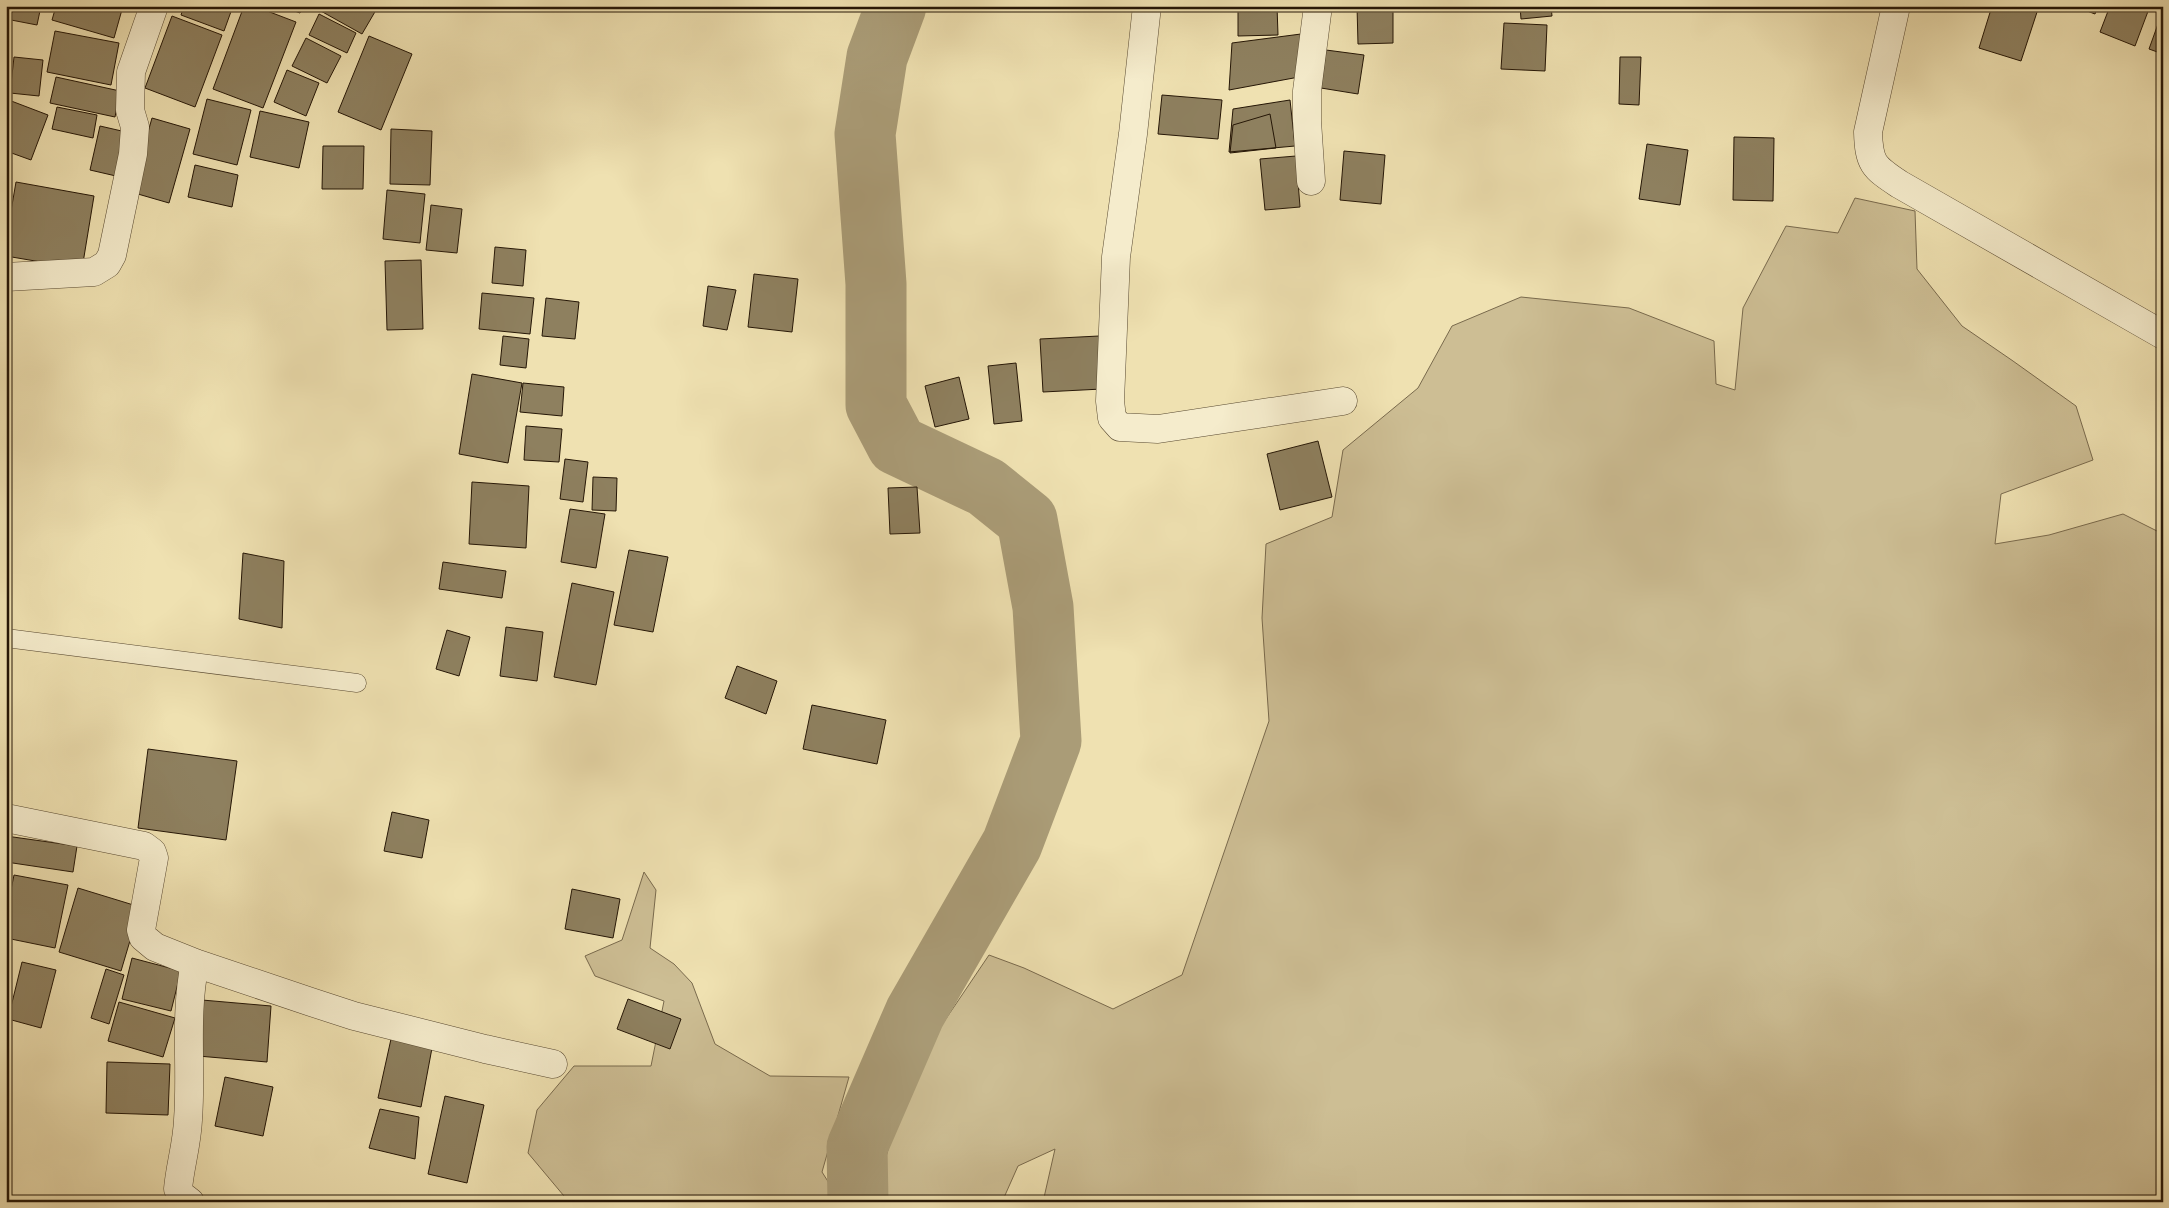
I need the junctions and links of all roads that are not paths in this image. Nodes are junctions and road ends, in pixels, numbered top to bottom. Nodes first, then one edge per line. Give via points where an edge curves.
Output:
1 (154, 6) edge
2 (1147, 6) edge
3 (1318, 6) edge
4 (1896, 6) edge
5 (1311, 181) dead end
6 (6, 277) edge
7 (2163, 335) edge
8 (1343, 401) dead end
9 (6, 638) edge
10 (357, 683) dead end
11 (6, 818) edge
12 (195, 964) junction
13 (553, 1064) dead end
14 (190, 1202) edge

1 - 6 street via 131,72 130,110 135,127 133,154 112,255 107,264 94,272
2 - 8 street via 1116,257 1110,361 1112,418 1120,427 1158,429
3 - 5 street via 1307,91
4 - 7 street via 1868,132 1869,153 1874,165 1899,184
9 - 10 lane
11 - 12 street via 144,846 152,852 154,858 143,937 154,947
12 - 13 street via 354,1016
12 - 14 street via 188,1013 188,1119 178,1189

